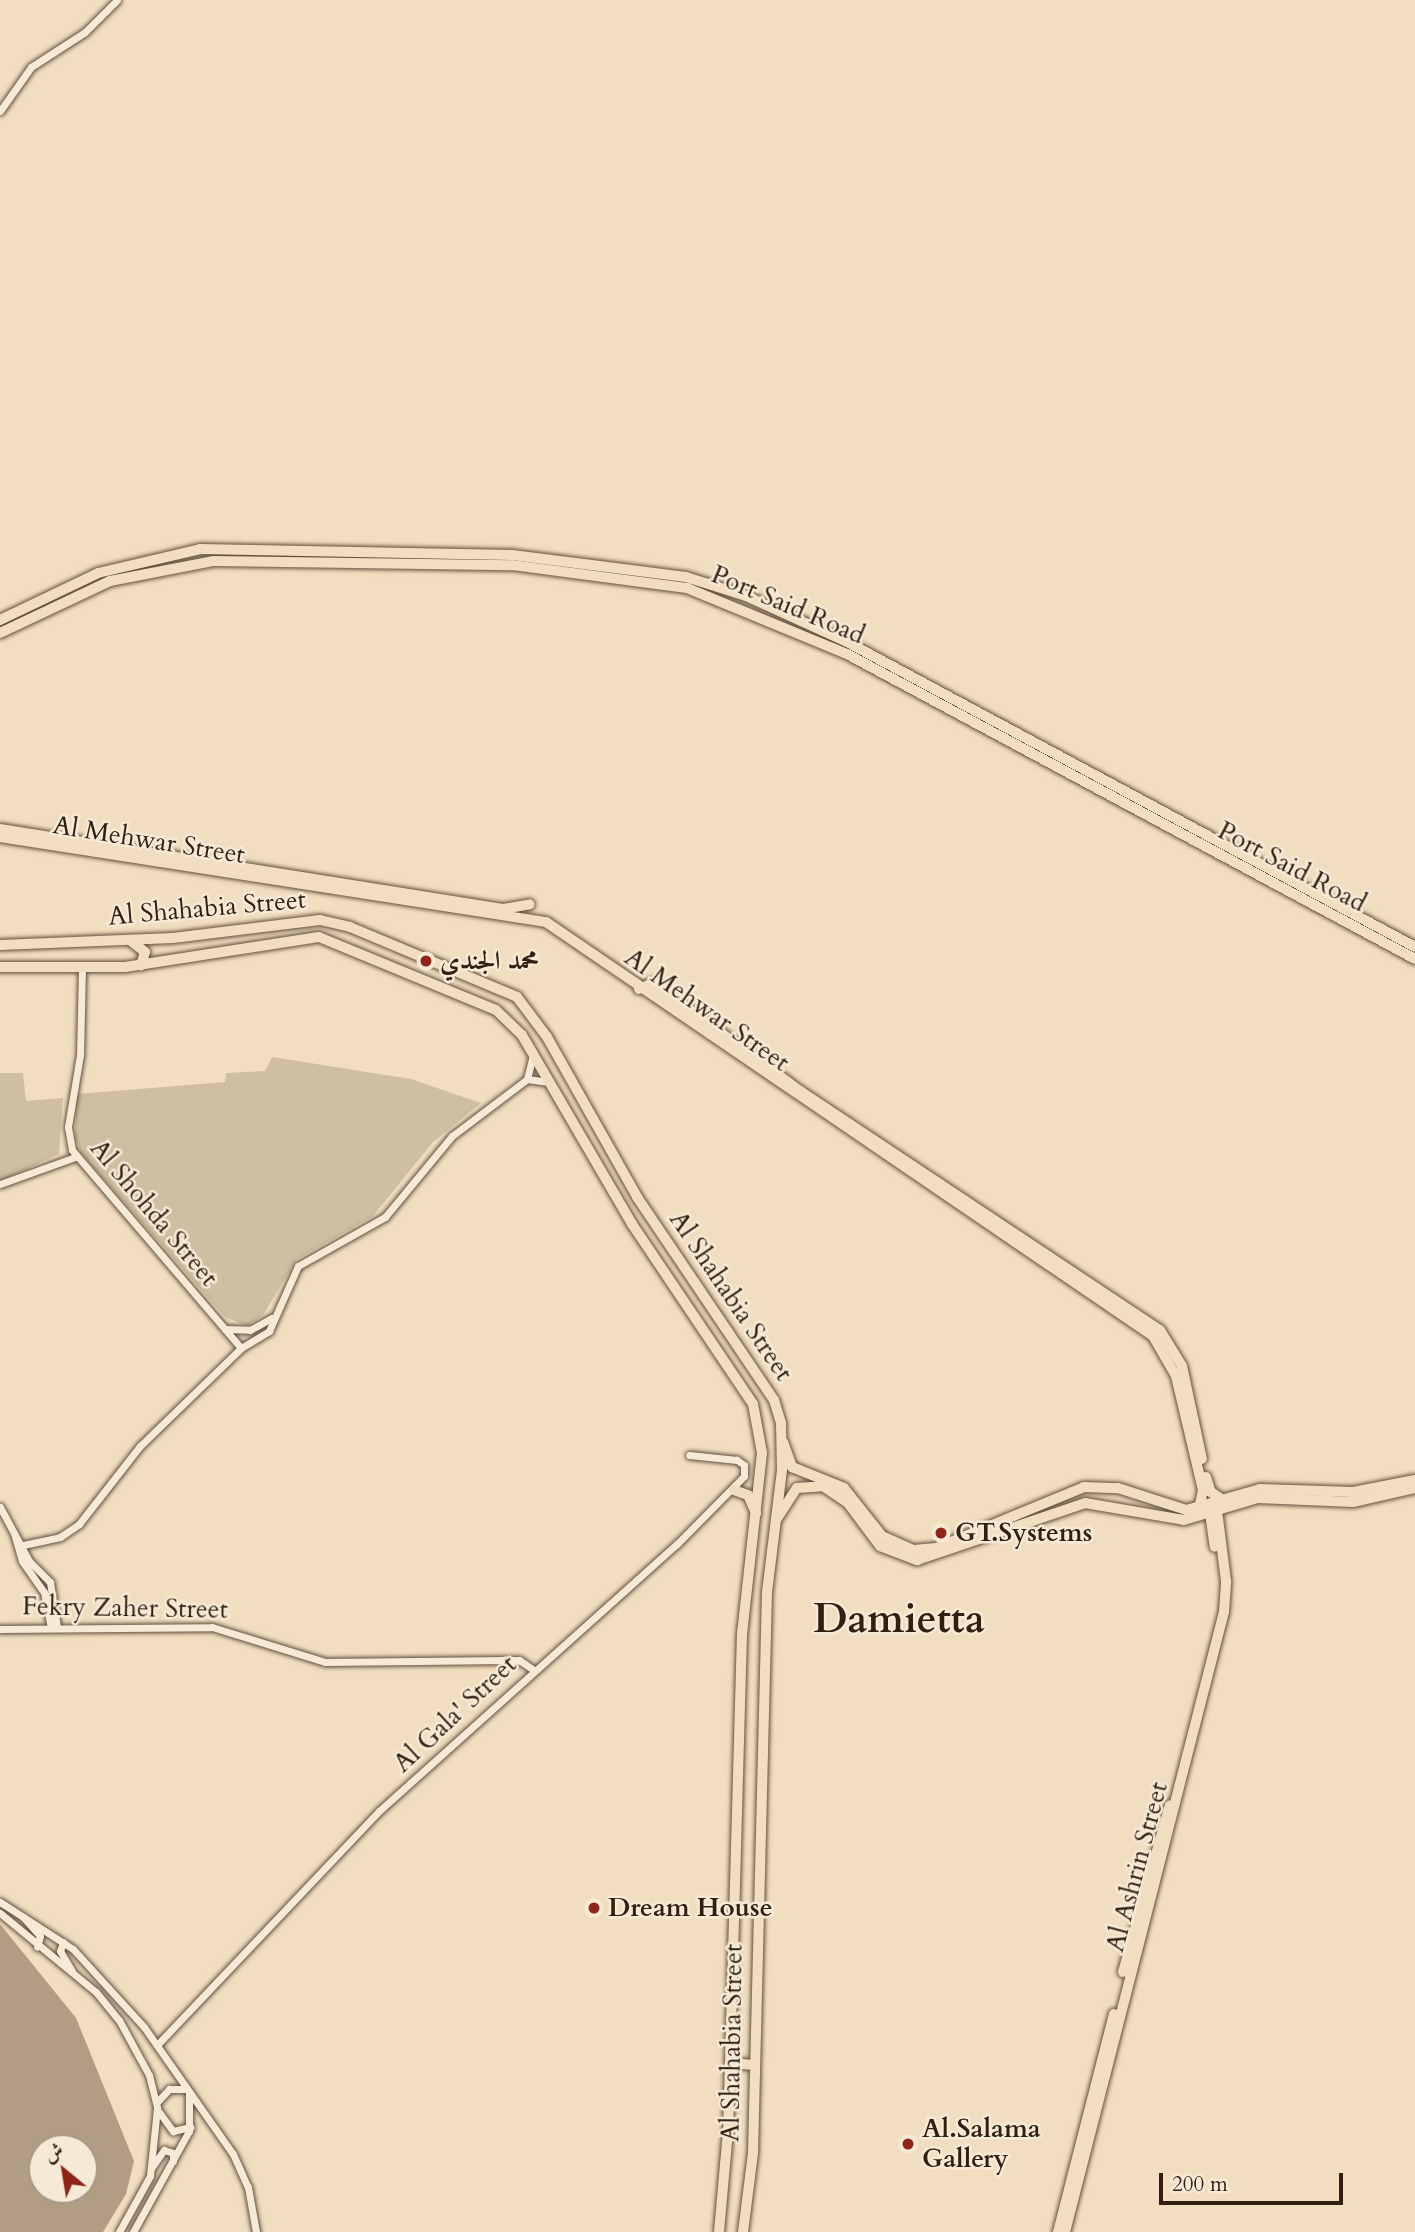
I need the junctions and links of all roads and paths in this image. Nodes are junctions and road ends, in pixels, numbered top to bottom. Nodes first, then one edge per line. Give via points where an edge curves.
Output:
1 (117, 0) edge
2 (0, 111) edge
3 (206, 549) junction
4 (188, 551) junction
5 (208, 561) junction
6 (190, 563) junction
7 (0, 620) edge
8 (0, 633) edge
9 (0, 829) edge
10 (0, 837) edge
11 (1248, 865) junction
12 (287, 879) junction
13 (443, 904) junction
14 (530, 904) dead end
15 (130, 940) junction
16 (26, 944) junction
17 (0, 945) edge
18 (1415, 947) edge
19 (1415, 959) edge
20 (141, 965) junction
21 (27, 966) junction
22 (0, 967) edge
23 (82, 968) junction
24 (483, 983) junction
25 (639, 989) junction
26 (476, 1000) junction
27 (532, 1052) junction
28 (527, 1079) junction
29 (550, 1082) junction
30 (798, 1094) junction
31 (75, 1157) junction
32 (894, 1158) junction
33 (0, 1184) edge
34 (637, 1197) junction
35 (621, 1206) junction
36 (648, 1213) junction
37 (632, 1224) junction
38 (272, 1318) junction
39 (224, 1329) junction
40 (241, 1348) junction
41 (755, 1373) junction
42 (745, 1391) junction
43 (782, 1437) junction
44 (689, 1455) dead end
45 (805, 1473) junction
46 (1415, 1480) edge
47 (804, 1484) junction
48 (1107, 1486) junction
49 (1084, 1487) junction
50 (1415, 1488) edge
51 (734, 1490) junction
52 (1322, 1497) junction
53 (1346, 1497) junction
54 (1223, 1500) junction
55 (1103, 1503) junction
56 (1078, 1505) junction
57 (0, 1507) edge
58 (1199, 1508) junction
59 (1213, 1512) junction
60 (758, 1515) junction
61 (775, 1521) junction
62 (14, 1532) junction
63 (23, 1545) junction
64 (749, 1567) junction
65 (769, 1567) junction
66 (746, 1592) junction
67 (767, 1592) junction
68 (54, 1627) junction
69 (0, 1629) edge
70 (534, 1670) junction
71 (758, 1864) junction
72 (735, 1865) junction
73 (0, 1902) edge
74 (0, 1913) edge
75 (21, 1914) junction
76 (63, 1942) junction
77 (37, 1947) junction
78 (74, 1974) junction
79 (157, 2045) junction
80 (730, 2063) junction
81 (754, 2065) junction
82 (187, 2089) junction
83 (157, 2105) junction
84 (191, 2127) junction
85 (1086, 2138) junction
86 (173, 2162) junction
87 (152, 2167) junction
88 (119, 2232) edge
89 (133, 2232) edge
90 (256, 2232) edge
91 (719, 2232) edge
92 (743, 2232) edge
93 (1058, 2232) edge
94 (1065, 2232) edge

1 - 2 street via 85,32 31,67
3 - 4 highway, Port Said Road
3 - 5 highway
3 - 11 highway, Port Said Road via 512,555 592,561 710,583 847,642
4 - 6 highway
4 - 7 highway, Port Said Road via 98,573
5 - 6 highway, Port Said Road
5 - 11 highway, Port Said Road via 531,566 659,582 714,596 896,679
6 - 8 highway, Port Said Road via 85,589
9 - 12 main road, Al Mehwar Street
10 - 12 main road, Al Mehwar Street
11 - 18 highway, Port Said Road
11 - 19 highway, Port Said Road
12 - 13 main road, Al Mehwar Street
13 - 14 main road, Al Mehwar Street via 508,909
13 - 25 main road, Al Mehwar Street via 540,920
15 - 16 highway, Al Shahabia Street
15 - 20 highway via 145,952
15 - 24 highway, Al Shahabia Street via 328,921
16 - 17 highway, Al Shahabia Street
16 - 21 highway via 22,955
20 - 23 highway, Al Shahabia Street
20 - 26 highway, Al Shahabia Street via 319,937
21 - 22 highway, Al Shahabia Street
21 - 23 highway, Al Shahabia Street
23 - 31 street, Al Shohda Street via 80,1055 68,1127
24 - 26 highway
24 - 34 highway, Al Shahabia Street via 526,1005
25 - 30 main road, Al Mehwar Street
25 - 30 main road, Al Mehwar Street via 653,983
26 - 27 highway, Al Shahabia Street via 510,1020
27 - 28 street
27 - 29 highway, Al Shahabia Street
28 - 29 street
28 - 38 street via 452,1136 383,1219 301,1264
29 - 35 highway, Al Shahabia Street
30 - 32 main road, Al Mehwar Street
31 - 33 street
31 - 39 street, Al Shohda Street
32 - 54 main road, Al Mehwar Street via 1166,1336 1182,1366 1207,1485
32 - 58 main road, Al Mehwar Street via 1158,1342 1176,1376 1203,1490
34 - 35 highway
34 - 36 highway, Al Shahabia Street
35 - 37 highway, Al Shahabia Street
36 - 37 highway
36 - 41 highway, Al Shahabia Street
37 - 42 highway, Al Shahabia Street
38 - 39 street via 250,1330
38 - 40 street via 267,1333
39 - 40 street, Al Shohda Street
40 - 63 street via 128,1460 76,1527 56,1538
41 - 42 highway
41 - 43 highway, Al Shahabia Street via 777,1406
42 - 60 highway, Al Shahabia Street via 762,1430
43 - 45 main road via 792,1467
43 - 61 highway, Al Shahabia Street
44 - 51 street via 741,1462 744,1476
45 - 47 main road
45 - 49 main road via 847,1490 882,1536 914,1550 936,1548
46 - 53 main road
47 - 56 main road via 839,1495 880,1546 910,1560
47 - 61 main road
48 - 49 main road
48 - 55 main road via 1100,1493
48 - 58 main road via 1173,1508
49 - 56 main road
50 - 53 main road
51 - 60 highway via 747,1495
51 - 70 street, Al Gala' Street
52 - 53 main road
52 - 54 main road via 1267,1488
52 - 59 main road via 1265,1498
54 - 58 main road
55 - 56 main road
55 - 59 main road via 1176,1519
57 - 62 street
59 - 85 main road, Al Ashrin Street via 1218,1612
60 - 64 highway, Al Shahabia Street
61 - 65 highway, Al Shahabia Street
62 - 63 street
62 - 68 street via 22,1561 44,1592
63 - 68 street via 51,1586
64 - 65 highway via 760,1573
64 - 66 highway, Al Shahabia Street
65 - 67 highway, Al Shahabia Street
66 - 67 highway via 755,1585
66 - 72 highway, Al Shahabia Street
67 - 71 highway, Al Shahabia Street
68 - 69 street, Fekry Zaher Street
68 - 70 street, Fekry Zaher Street via 218,1628 325,1662 519,1660
70 - 79 street, Al Gala' Street via 361,1829
71 - 72 highway via 747,1860
71 - 81 highway, Al Shahabia Street
72 - 80 highway, Al Shahabia Street
73 - 75 street
74 - 77 street
75 - 76 street
75 - 77 street via 40,1936
76 - 78 street via 60,1951
76 - 79 street via 103,1979
77 - 78 street
78 - 83 street via 119,2020 144,2063
79 - 82 street
80 - 81 highway
80 - 91 highway, Al Shahabia Street
81 - 92 highway, Al Shahabia Street via 752,2152
82 - 83 street via 169,2089
82 - 84 street
82 - 90 street via 239,2164
83 - 84 street via 169,2129
83 - 87 street
84 - 86 street
85 - 93 main road, Al Ashrin Street
85 - 94 main road, Al Ashrin Street
86 - 87 street via 173,2153 164,2150
86 - 89 street
87 - 88 street

